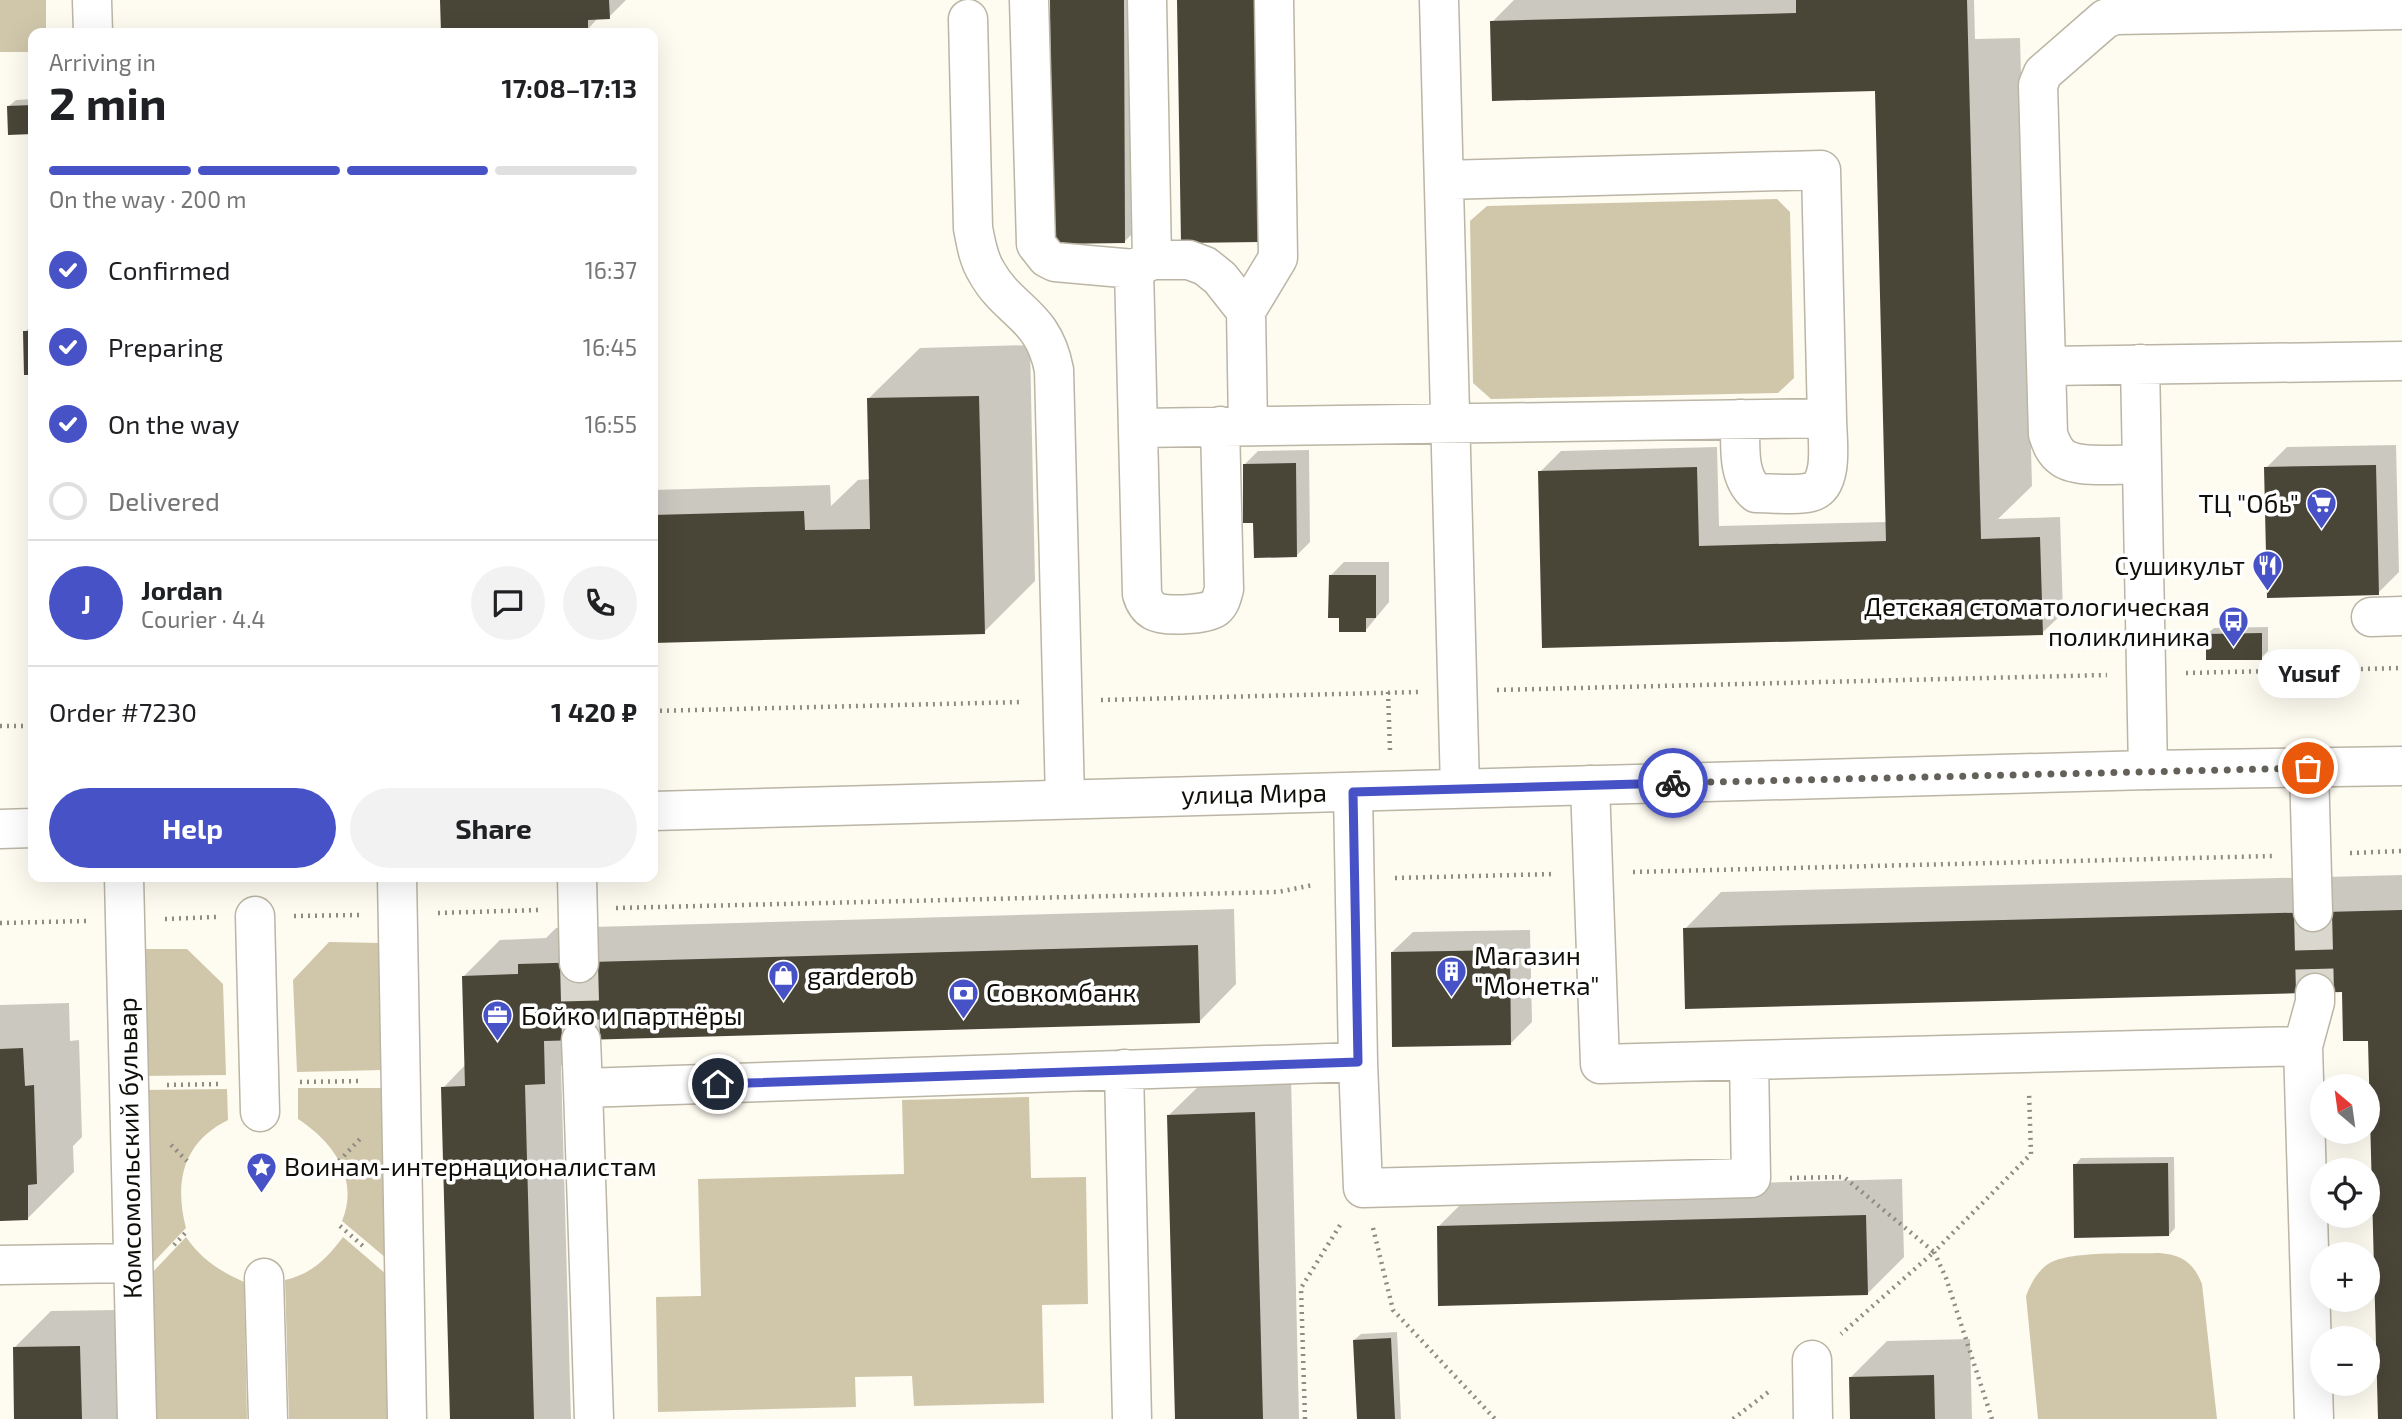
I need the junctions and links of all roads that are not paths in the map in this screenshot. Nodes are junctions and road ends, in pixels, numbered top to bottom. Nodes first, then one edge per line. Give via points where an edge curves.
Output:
1 (92, 0) edge
2 (1029, 0) edge
3 (1147, 0) edge
4 (1274, 0) edge
5 (1439, 0) edge
6 (2402, 10) edge
7 (968, 19) dead end
8 (93, 28) edge
9 (1444, 180) junction
10 (1143, 264) junction
11 (1246, 311) junction
12 (2402, 361) edge
13 (2140, 364) junction
14 (2046, 366) junction
15 (1827, 418) junction
16 (1740, 419) junction
17 (1450, 423) junction
18 (1234, 426) junction
19 (1139, 428) junction
20 (2141, 464) junction
21 (2402, 766) edge
22 (2308, 768) junction
23 (2148, 771) junction
24 (1590, 785) junction
25 (1460, 788) junction
26 (1353, 792) junction
27 (1065, 799) junction
28 (658, 811) edge
29 (28, 828) edge
30 (0, 829) edge
31 (124, 882) edge
32 (577, 893) edge
33 (397, 895) edge
34 (2313, 912) tunnel mouth
35 (255, 916) road end
36 (579, 963) tunnel mouth
37 (2315, 993) tunnel mouth
38 (582, 1040) tunnel mouth
39 (2303, 1046) junction
40 (1749, 1060) junction
41 (1358, 1062) junction
42 (1124, 1069) junction
43 (583, 1088) junction
44 (260, 1112) dead end
45 (132, 1264) junction
46 (0, 1265) edge
47 (264, 1278) dead end
48 (1812, 1360) road end
49 (136, 1419) edge
50 (268, 1419) edge
51 (407, 1419) edge
52 (594, 1419) edge
53 (1132, 1419) edge
54 (1813, 1419) edge
55 (2314, 1419) edge

1 - 8 main road
2 - 10 main road via 1036,244 1055,262
3 - 10 main road
4 - 11 main road via 1278,258
5 - 9 main road
6 - 14 main road via 2115,15 2043,73 2038,85
7 - 27 main road via 973,229 978,253 999,289 1044,336 1054,370
9 - 15 main road via 1821,170
9 - 17 main road
10 - 11 main road via 1189,260 1205,266
10 - 19 main road
11 - 18 main road
12 - 13 main road
13 - 14 main road
13 - 20 main road
14 - 20 main road via 2048,434 2053,448 2076,463
15 - 16 main road
15 - 16 main road via 1827,476 1822,486 1811,492 1756,493 1746,484 1742,469
16 - 17 main road
17 - 18 main road
17 - 25 main road
18 - 19 main road
18 - 19 main road via 1222,600 1201,613 1163,614 1153,611 1142,594
20 - 23 main road
21 - 22 main road, улица Мира
22 - 23 main road, улица Мира
22 - 34 main road
23 - 24 main road, улица Мира
24 - 25 main road, улица Мира
24 - 40 main road via 1600,1064
25 - 26 main road, улица Мира
26 - 27 main road, улица Мира
26 - 41 main road
27 - 28 main road, улица Мира
29 - 30 main road
31 - 45 main road, Комсомольский бульвар
32 - 36 main road
33 - 51 main road
35 - 44 main road
37 - 39 main road
38 - 43 main road
39 - 40 main road
39 - 55 main road
40 - 41 main road via 1751,1178 1363,1188
41 - 42 main road
42 - 43 main road
42 - 53 main road
43 - 52 main road
45 - 46 main road
45 - 49 main road, Комсомольский бульвар
47 - 50 main road
48 - 54 main road

